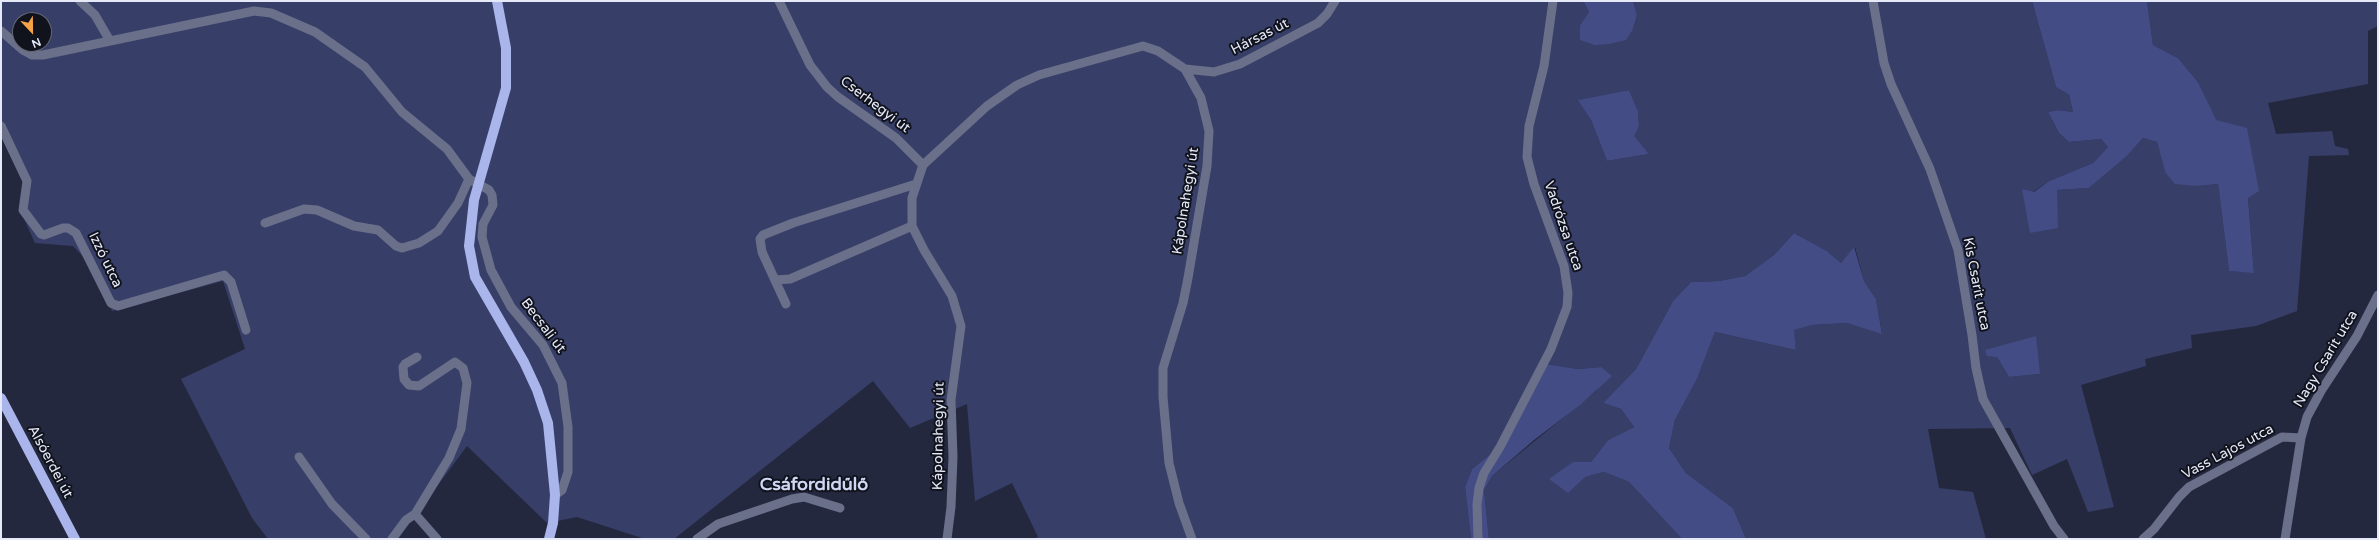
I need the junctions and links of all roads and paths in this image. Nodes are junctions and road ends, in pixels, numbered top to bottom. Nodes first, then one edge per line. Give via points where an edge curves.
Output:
1 (80, 1) edge
2 (497, 1) edge
3 (779, 1) edge
4 (1335, 1) edge
5 (1552, 1) edge
6 (1872, 1) edge
7 (1, 31) edge
8 (110, 41) junction
9 (1185, 69) junction
10 (1, 126) edge
11 (923, 165) junction
12 (474, 182) junction
13 (916, 184) junction
14 (264, 224) dead end
15 (912, 226) junction
16 (775, 280) junction
17 (2378, 295) edge
18 (786, 304) dead end
19 (246, 330) dead end
20 (417, 357) dead end
21 (1, 398) edge
22 (2301, 438) junction
23 (299, 457) dead end
24 (555, 494) junction
25 (840, 508) dead end
26 (415, 514) junction
27 (74, 539) edge
28 (366, 539) edge
29 (392, 539) edge
30 (437, 539) edge
31 (549, 539) edge
32 (697, 539) edge
33 (948, 539) edge
34 (1192, 539) edge
35 (1478, 539) edge
36 (2064, 539) edge
37 (2143, 539) edge
38 (2285, 539) edge

1 - 8 street via 94,15
2 - 12 main road via 506,48 506,88 499,117
3 - 11 street, Cserhegyi út via 810,65 823,82 838,97 896,138
4 - 9 street, Hársas út via 1318,22 1240,64 1214,72
5 - 35 street, Vadrózsa utca via 1544,66 1530,126 1527,157 1534,184 1564,266 1568,294 1551,349 1484,473 1477,504
6 - 36 street, Kis Csarit utca via 1884,63 1891,84 1930,169 1958,250 1983,399 2054,526
7 - 8 street via 23,50 32,54 43,55
8 - 12 street via 240,13 271,13 315,32 365,67 402,112 447,149
9 - 11 street, Kápolnahegyi út via 1158,51 1143,46 1038,75 999,97
9 - 34 street, Kápolnahegyi út via 1201,98 1210,146 1183,303 1163,368 1163,397 1169,462 1179,503
10 - 19 street, Izzó utca via 27,181 23,210 41,234 63,228 76,233 111,303 118,306 224,275 231,282
11 - 13 street, Kápolnahegyi út
12 - 14 street via 438,231 419,243 402,248 378,230 354,226 317,210 304,209
12 - 24 main road via 470,263 482,291 521,357 540,397 550,440
12 - 24 street, Becsali út via 489,190 494,200 483,224 484,249 491,270 511,307 543,345 562,383 568,427 568,472 562,490
13 - 15 street, Kápolnahegyi út via 912,198
13 - 16 street via 763,235 760,239 762,252
15 - 16 street via 790,279
15 - 33 street, Kápolnahegyi út via 952,296 961,326 951,400 953,457
16 - 18 street
17 - 22 street, Nagy Csarit utca via 2357,336 2312,406
20 - 26 street via 403,367 404,379 409,385 419,386 456,362 463,368 467,383 461,429 449,458
21 - 27 main road, Alsóerdei út
22 - 37 street, Vass Lajos utca via 2282,437 2189,487
22 - 38 street, Nagy Csarit utca
23 - 28 street via 332,504
24 - 31 main road via 554,523
25 - 32 street via 804,497 792,499 718,524
26 - 29 street via 406,520
26 - 30 street

